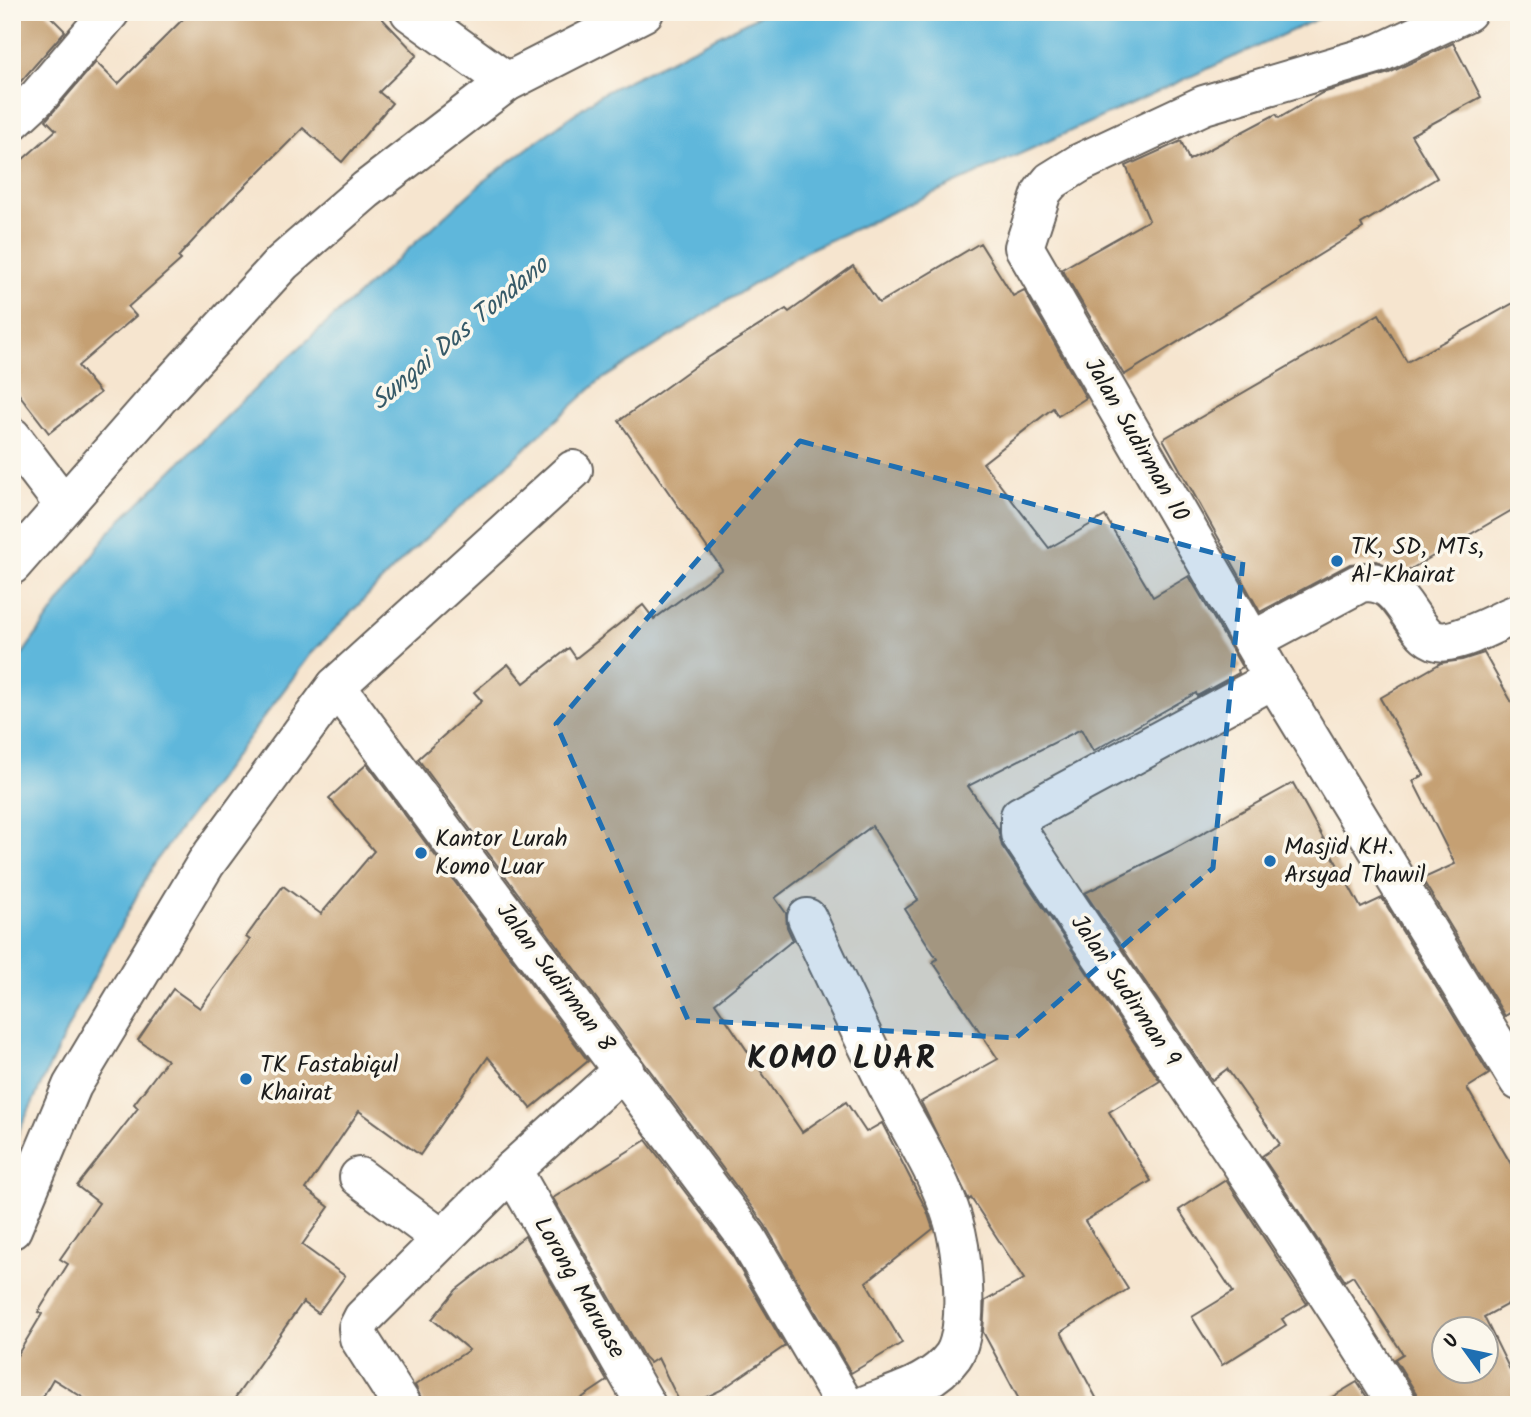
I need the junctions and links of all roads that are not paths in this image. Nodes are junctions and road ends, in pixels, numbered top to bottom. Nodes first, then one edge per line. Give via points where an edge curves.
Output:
1 (110, 12) edge
2 (410, 12) edge
3 (644, 12) edge
4 (1467, 12) edge
5 (507, 82) junction
6 (12, 121) edge
7 (12, 437) edge
8 (573, 470) dead end
9 (64, 505) junction
10 (12, 565) edge
11 (1519, 613) edge
12 (1252, 641) junction
13 (1274, 679) junction
14 (336, 686) junction
15 (807, 918) dead end
16 (624, 1069) junction
17 (1519, 1081) edge
18 (512, 1171) junction
19 (359, 1177) dead end
20 (12, 1229) edge
21 (442, 1239) junction
22 (402, 1405) edge
23 (646, 1405) edge
24 (845, 1405) edge
25 (866, 1405) edge
26 (1398, 1405) edge

1 - 6 street
2 - 5 street
3 - 5 street
4 - 12 street, Jalan Sudirman 10 via 1380,53 1186,113 1080,163 1051,181 1037,204 1024,247
5 - 9 street via 366,190 282,263
7 - 9 street
8 - 14 street
9 - 10 street
11 - 12 street via 1446,642 1423,632 1394,592 1370,581
12 - 13 street, Jalan Sudirman 10
13 - 17 street, Jalan Sudirman 10
13 - 26 street, Jalan Sudirman 9 via 1020,816 1018,825 1318,1276
14 - 16 street, Jalan Sudirman 8
14 - 20 street via 206,863 135,980 72,1086
15 - 25 street via 930,1164 954,1221 963,1277 961,1328 954,1355 923,1383
16 - 18 street
16 - 24 street, Jalan Sudirman 8 via 747,1238
18 - 21 street
18 - 23 street, Lorong Maruase
19 - 21 street
21 - 22 street via 358,1328 359,1338

